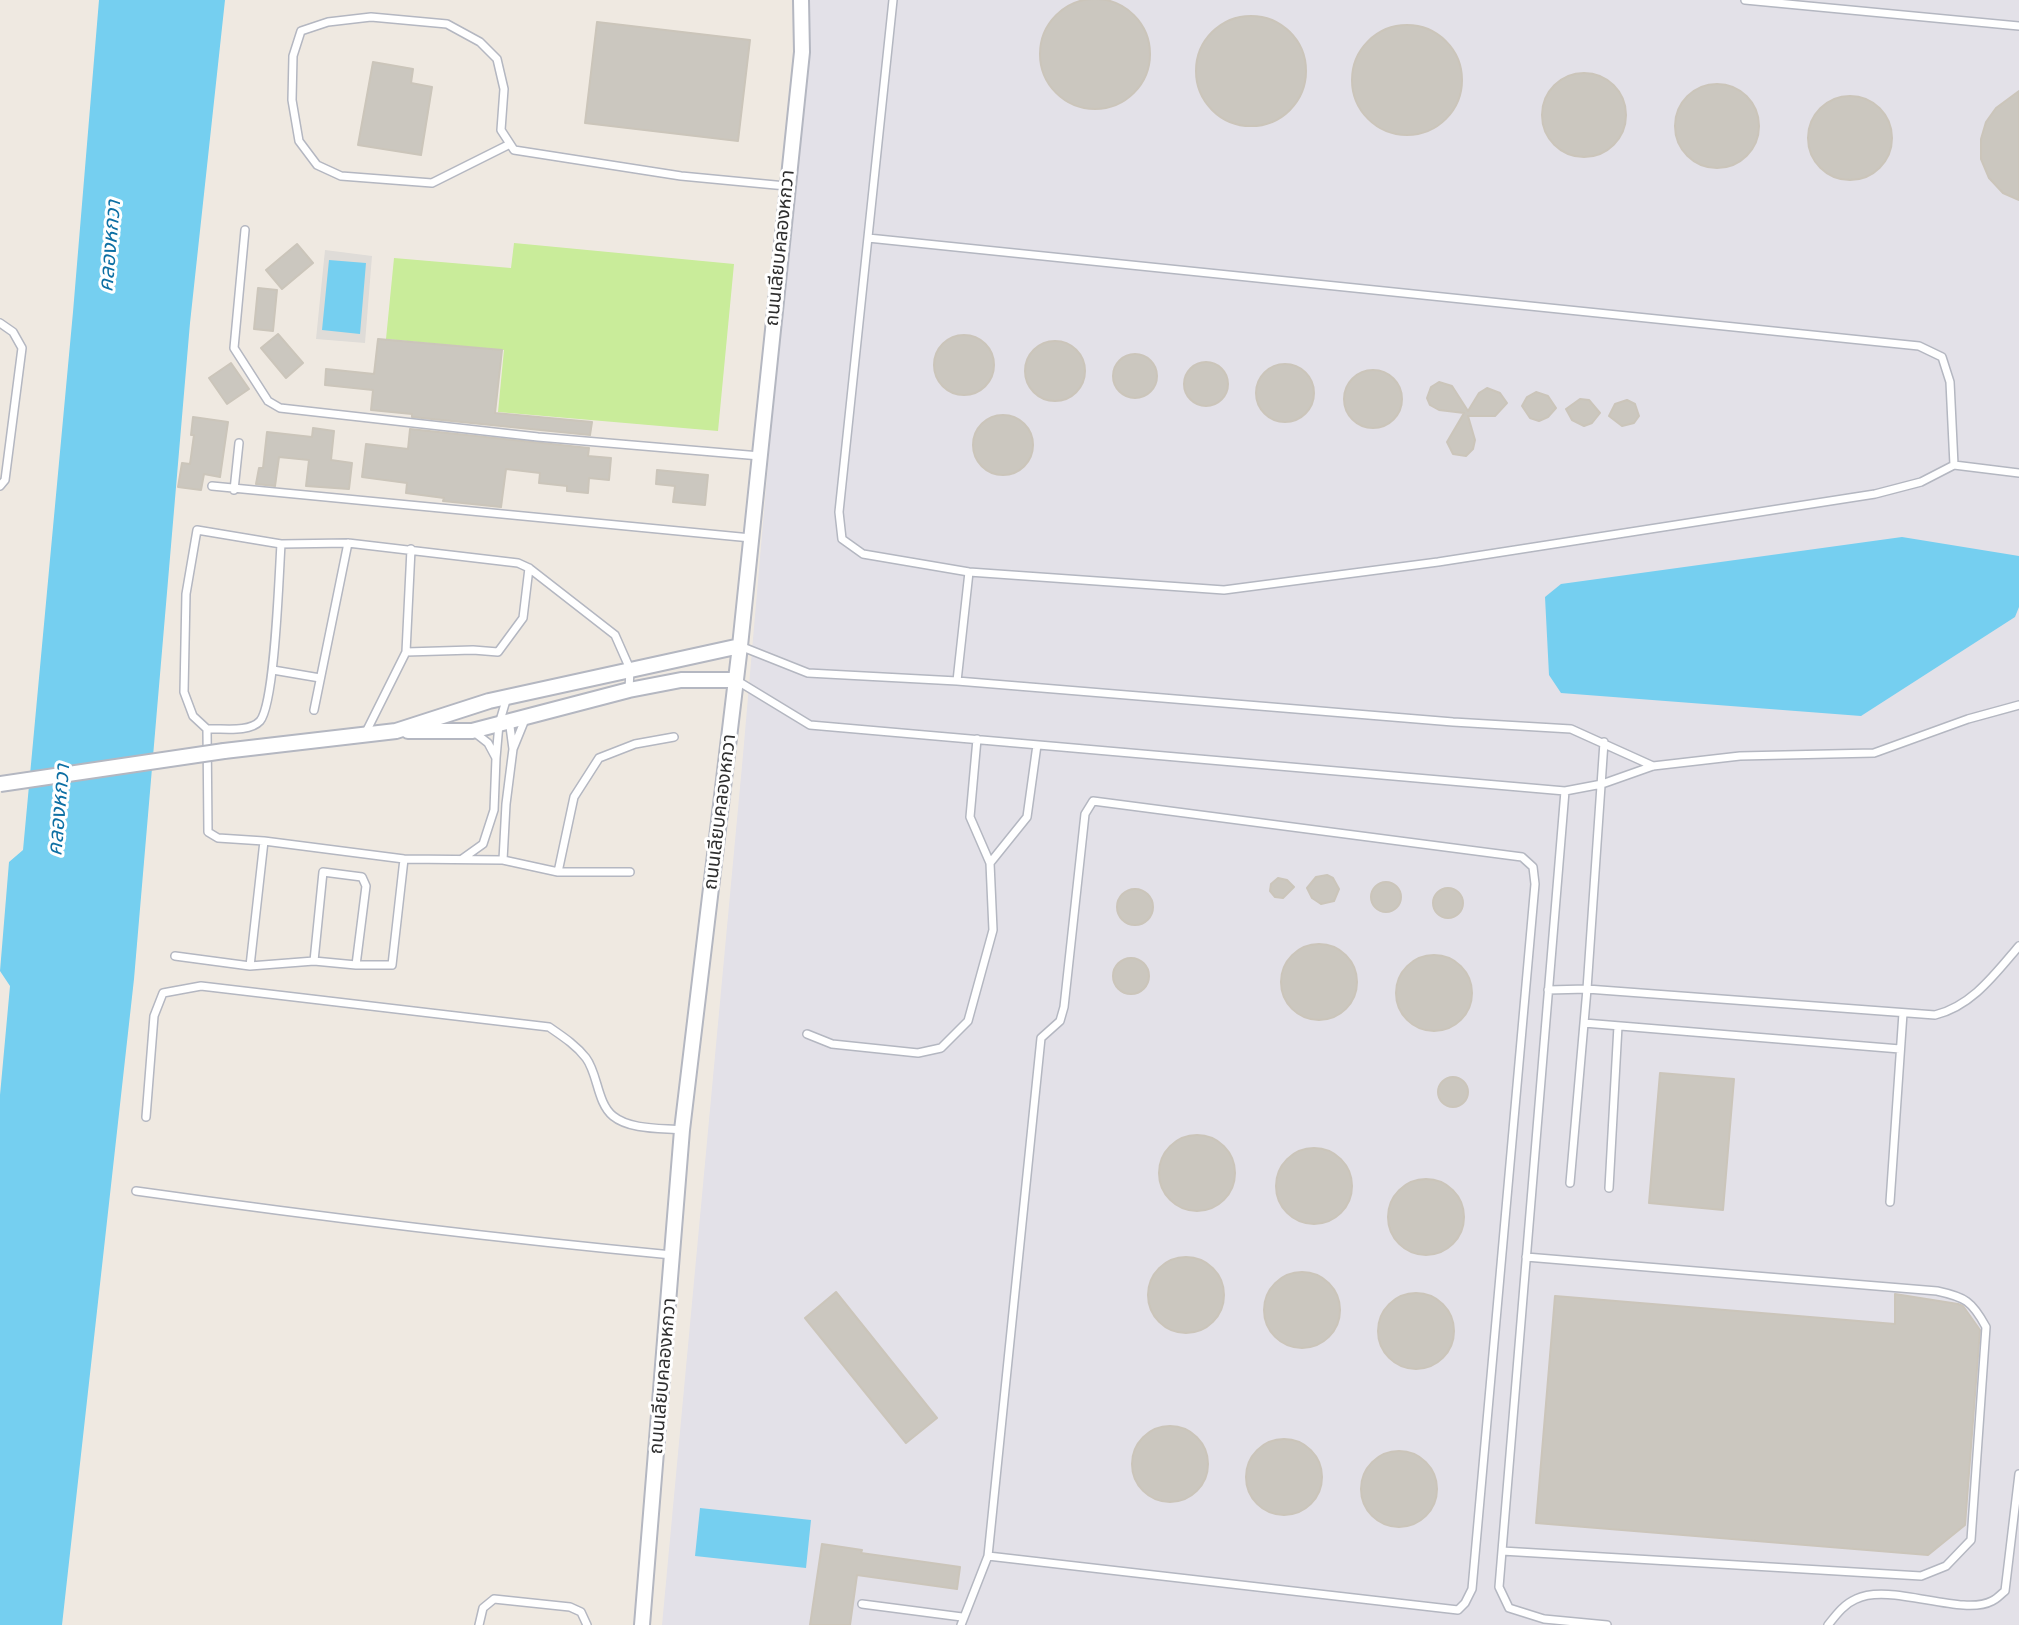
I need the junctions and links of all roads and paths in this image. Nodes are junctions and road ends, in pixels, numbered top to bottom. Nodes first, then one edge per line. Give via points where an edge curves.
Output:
1 (801, 0) edge
2 (893, 0) edge
3 (1745, 0) edge
4 (2019, 26) edge
5 (510, 144) junction
6 (786, 186) junction
7 (245, 230) dead end
8 (868, 238) junction
9 (0, 323) edge
10 (239, 443) dead end
11 (760, 456) junction
12 (1954, 464) junction
13 (2019, 473) edge
14 (0, 486) edge
15 (212, 486) dead end
16 (234, 490) junction
17 (751, 538) junction
18 (348, 543) junction
19 (281, 544) junction
20 (411, 549) junction
21 (529, 568) junction
22 (969, 572) junction
23 (740, 646) junction
24 (406, 652) junction
25 (630, 669) junction
26 (272, 670) junction
27 (320, 678) junction
28 (736, 680) junction
29 (957, 681) junction
30 (629, 690) junction
31 (508, 697) junction
32 (2019, 705) edge
33 (314, 710) dead end
34 (526, 718) junction
35 (504, 723) junction
36 (207, 729) junction
37 (396, 731) junction
38 (472, 731) junction
39 (365, 736) junction
40 (674, 737) dead end
41 (977, 739) junction
42 (1604, 742) junction
43 (1037, 745) junction
44 (513, 749) junction
45 (496, 758) junction
46 (1653, 766) junction
47 (0, 784) edge
48 (1602, 784) junction
49 (1564, 791) junction
50 (264, 841) junction
51 (404, 859) junction
52 (461, 860) junction
53 (503, 860) junction
54 (990, 863) junction
55 (558, 872) junction
56 (630, 872) dead end
57 (2019, 946) edge
58 (175, 956) dead end
59 (314, 961) junction
60 (356, 965) junction
61 (250, 966) junction
62 (1587, 989) junction
63 (1548, 990) junction
64 (1903, 1013) junction
65 (1584, 1023) junction
66 (1618, 1026) junction
67 (807, 1034) dead end
68 (1900, 1048) junction
69 (146, 1116) dead end
70 (682, 1130) junction
71 (1570, 1182) dead end
72 (1609, 1188) dead end
73 (136, 1191) dead end
74 (1890, 1202) dead end
75 (673, 1255) junction
76 (1526, 1258) junction
77 (2019, 1474) edge
78 (1502, 1551) junction
79 (988, 1556) junction
80 (862, 1604) dead end
81 (962, 1621) edge
82 (479, 1625) edge
83 (587, 1625) edge
84 (642, 1625) edge
85 (1607, 1625) edge
86 (1828, 1625) edge

1 - 6 street, ถนนเลียบคลองหกวา via 802,52
2 - 8 lane
3 - 4 lane
5 - 5 lane via 432,183 341,176 317,165 299,141 292,100 293,56 301,31 371,16 447,24 480,42 497,59 504,89 500,130
5 - 6 lane via 514,150 681,176
6 - 11 street, ถนนเลียบคลองหกวา
7 - 11 lane via 234,348 268,401 281,408
8 - 12 lane via 1919,346 1942,357 1950,382
8 - 22 lane via 839,512 842,538 863,554
9 - 14 lane via 13,332 22,348 5,480
10 - 16 lane
11 - 17 street, ถนนเลียบคลองหกวา
12 - 13 lane
12 - 22 lane via 1921,482 1875,494 1438,562 1224,590
15 - 16 lane
16 - 17 lane
17 - 23 street, ถนนเลียบคลองหกวา
18 - 19 lane
18 - 20 lane
18 - 27 lane
19 - 26 lane
19 - 36 lane via 197,530 186,594 184,692 193,716
20 - 21 lane
20 - 24 lane
21 - 24 lane via 523,618 498,652
21 - 25 lane via 615,635
22 - 29 lane
23 - 25 street
23 - 28 street, ถนนเลียบคลองหกวา
23 - 29 lane via 808,673
24 - 39 lane
25 - 30 lane
25 - 31 street
26 - 27 lane
26 - 36 lane via 260,721 251,727
27 - 33 lane
28 - 30 street via 681,680
28 - 41 lane via 810,725
28 - 70 street, ถนนเลียบคลองหกวา
29 - 42 lane via 1571,729
30 - 34 street
31 - 35 lane
31 - 37 street
32 - 46 lane via 1874,753 1740,756
34 - 35 street
34 - 44 lane
35 - 38 street
35 - 44 lane
35 - 45 lane
36 - 50 lane via 208,832 218,838
37 - 38 street
37 - 39 street
38 - 45 lane via 488,743
39 - 47 street, bridge via 224,751
40 - 55 lane via 635,744 599,758 574,797
41 - 43 lane
41 - 54 lane via 970,817
42 - 46 lane
42 - 48 lane
43 - 49 lane
43 - 54 lane via 1027,817
44 - 53 lane
45 - 52 lane via 494,810 483,844
46 - 48 lane
48 - 49 lane
48 - 62 lane
49 - 63 lane
50 - 51 lane
50 - 61 lane
51 - 52 lane
51 - 60 lane via 393,965
52 - 53 lane
53 - 55 lane
54 - 67 lane via 993,930 968,1021 941,1048 918,1053 893,1051 832,1044
55 - 56 lane
57 - 64 lane via 1985,986 1953,1010 1935,1015
58 - 61 lane
59 - 60 lane
59 - 60 lane via 323,872 362,877 366,886
59 - 61 lane
62 - 63 lane
62 - 64 lane
62 - 65 lane
63 - 76 lane
64 - 68 lane
65 - 66 lane
65 - 71 lane
66 - 68 lane
66 - 72 lane
68 - 74 lane
69 - 70 lane via 154,1016 163,993 201,986 549,1027 587,1059 612,1116 626,1123
70 - 75 street, ถนนเลียบคลองหกวา
73 - 75 lane via 322,1217
75 - 84 street, ถนนเลียบคลองหกวา
76 - 78 lane
76 - 78 lane via 1961,1296 1986,1326 1971,1540 1945,1566 1921,1576
77 - 86 lane via 2005,1591 1991,1603 1968,1605 1881,1594 1857,1598
78 - 85 lane via 1499,1587 1509,1608 1544,1619
79 - 79 lane via 1041,1038 1060,1021 1064,1007 1085,814 1093,801 1522,857 1533,867 1535,884 1472,1589 1465,1603 1458,1609
79 - 81 lane
80 - 81 lane
82 - 83 lane via 483,1608 494,1599 570,1607 581,1612

